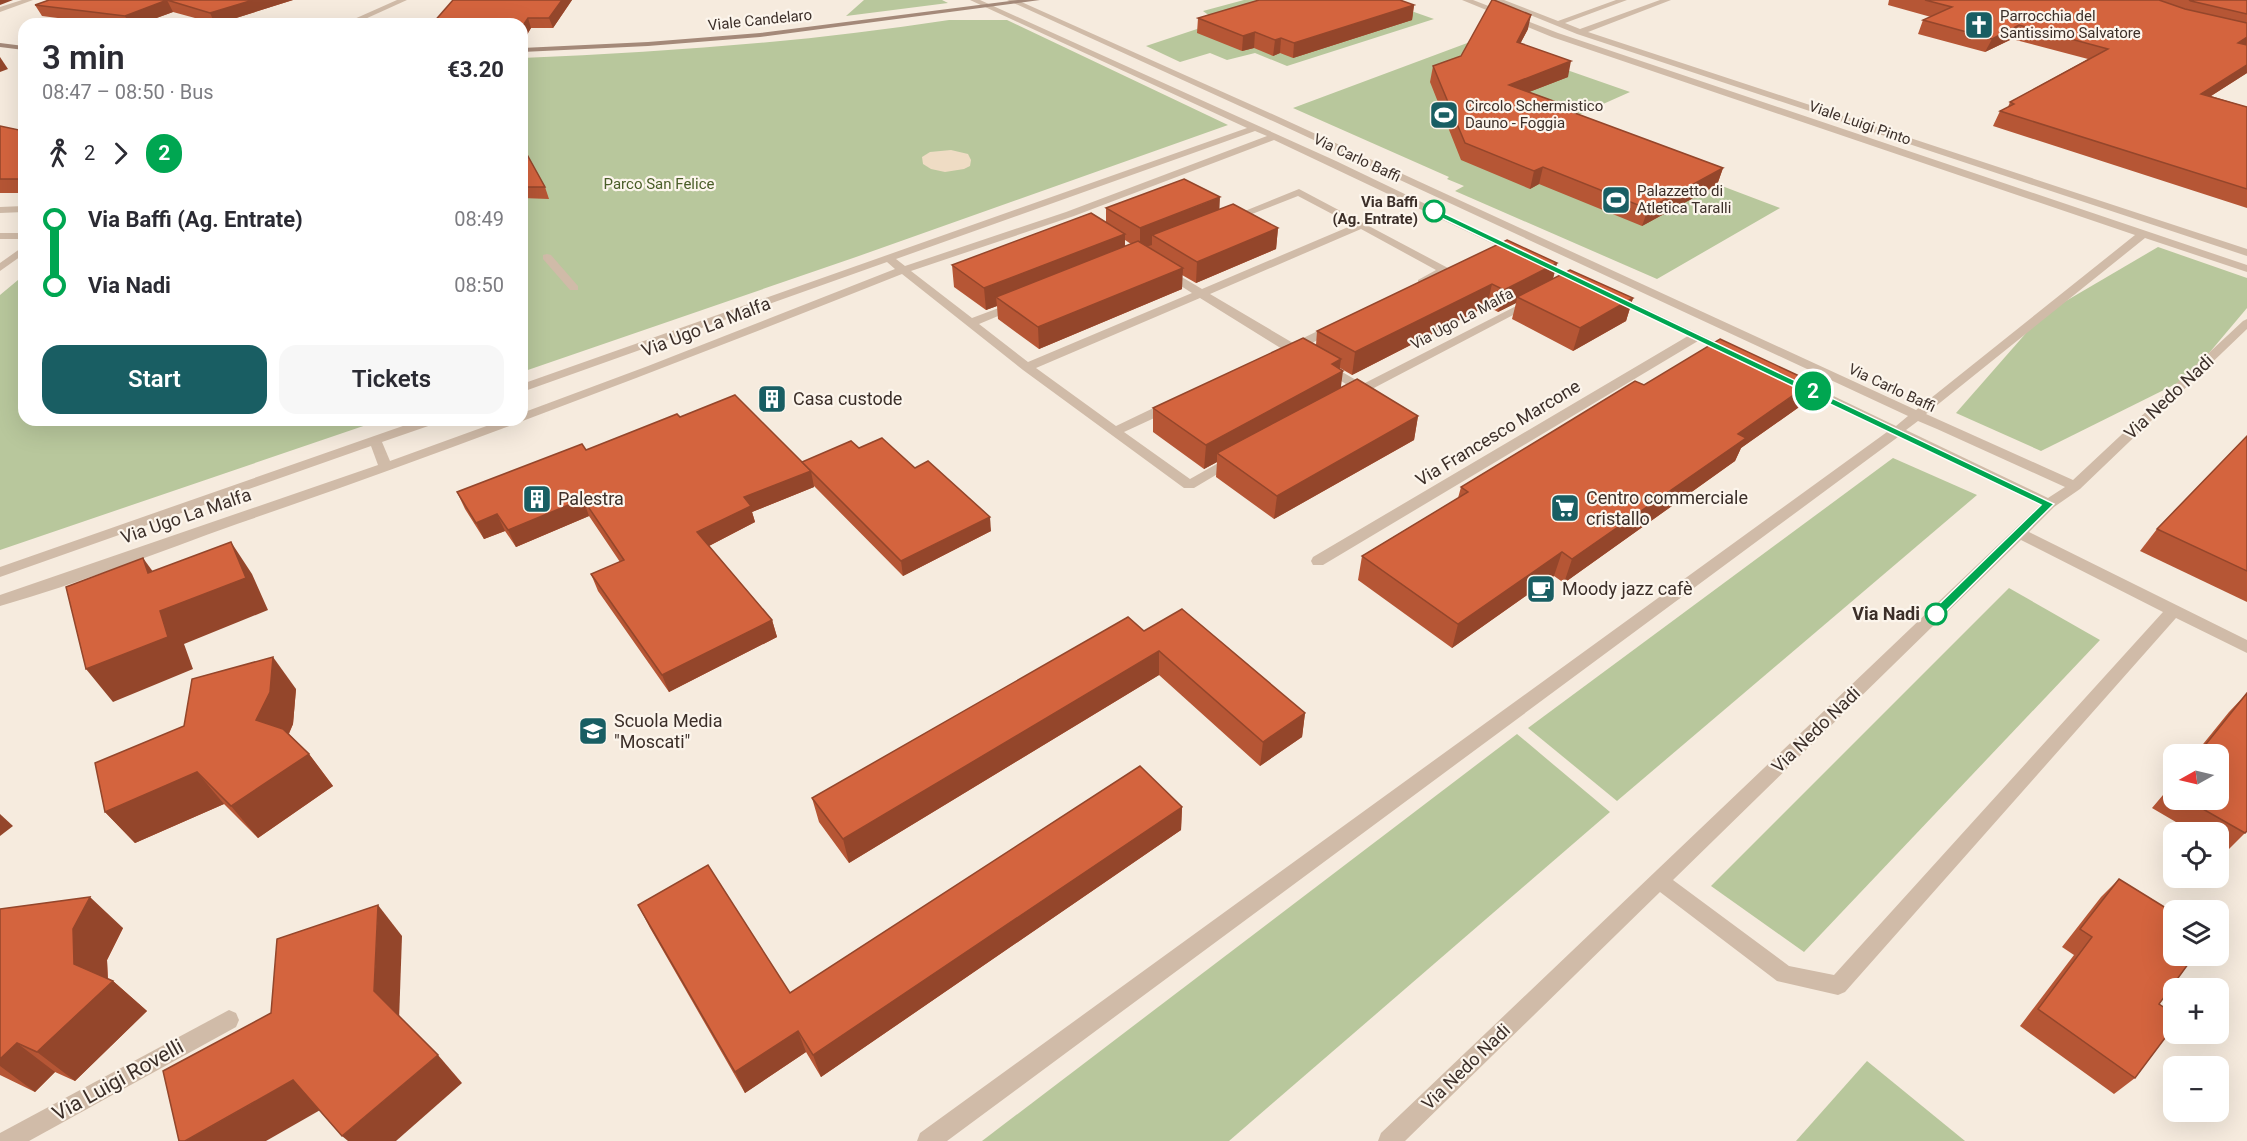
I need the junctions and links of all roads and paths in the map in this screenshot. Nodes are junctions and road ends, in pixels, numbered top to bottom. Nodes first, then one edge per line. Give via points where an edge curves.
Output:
1 (29, 0) edge
2 (404, 0) edge
3 (974, 0) edge
4 (1036, 0) edge
5 (1466, 0) edge
6 (1496, 0) edge
7 (1623, 0) edge
8 (1667, 0) edge
9 (1015, 1) edge
10 (1482, 6) junction
11 (991, 7) junction
12 (0, 10) edge
13 (361, 18) edge
14 (1559, 23) junction
15 (1580, 32) junction
16 (0, 45) edge
17 (18, 47) edge
18 (528, 50) edge
19 (1242, 104) junction
20 (1220, 112) junction
21 (1255, 128) junction
22 (1273, 137) junction
23 (1317, 137) junction
24 (1915, 143) junction
25 (1296, 147) junction
26 (1902, 153) junction
27 (1149, 167) junction
28 (1167, 178) junction
29 (18, 209) edge
30 (0, 210) edge
31 (1214, 226) edge
32 (1360, 226) junction
33 (2143, 234) junction
34 (0, 236) edge
35 (18, 236) edge
36 (2247, 253) edge
37 (18, 254) edge
38 (547, 257) dead end
39 (889, 259) junction
40 (0, 268) edge
41 (1160, 268) edge
42 (2247, 269) edge
43 (903, 270) junction
44 (1414, 286) edge
45 (574, 288) dead end
46 (1201, 294) junction
47 (1544, 295) edge
48 (1024, 302) edge
49 (1343, 322) edge
50 (971, 323) junction
51 (2247, 323) edge
52 (1697, 336) junction
53 (1287, 350) junction
54 (1739, 356) edge
55 (1027, 367) junction
56 (1781, 376) edge
57 (528, 386) edge
58 (1363, 389) junction
59 (1382, 400) edge
60 (1342, 401) edge
61 (1178, 402) edge
62 (528, 415) edge
63 (1916, 416) junction
64 (415, 426) edge
65 (498, 426) edge
66 (1115, 431) junction
67 (1897, 431) junction
68 (375, 440) junction
69 (1250, 451) edge
70 (385, 467) junction
71 (2075, 486) junction
72 (2049, 504) junction
73 (2019, 533) junction
74 (1318, 561) dead end
75 (0, 572) edge
76 (0, 601) edge
77 (2174, 610) junction
78 (2247, 647) edge
79 (1660, 881) junction
80 (229, 1020) dead end
81 (7, 1141) edge
82 (927, 1141) edge
83 (1389, 1141) edge

1 - 12 street
2 - 13 street
3 - 11 street, Via Carlo Baffi
4 - 9 main road, Viale Candelaro
5 - 10 street, Viale Luigi Pinto
6 - 10 street
6 - 14 street, Viale Luigi Pinto
7 - 14 street
8 - 15 street
9 - 11 main road, Viale Candelaro
9 - 19 street, Via Carlo Baffi
10 - 26 street, Viale Luigi Pinto via 1555,35
11 - 18 main road, Viale Candelaro via 760,35
11 - 20 street, Via Carlo Baffi
14 - 15 street, Viale Luigi Pinto
15 - 24 street, Viale Luigi Pinto
16 - 17 main road
19 - 20 street
19 - 23 street, Via Carlo Baffi
20 - 21 street, Via Carlo Baffi
21 - 22 street, Via Carlo Baffi
21 - 27 street, Via Ugo La Malfa
22 - 25 street, Via Carlo Baffi
22 - 28 street, Via Ugo La Malfa
23 - 25 street
23 - 63 street, Via Carlo Baffi
24 - 26 street
24 - 36 street, Viale Luigi Pinto
25 - 52 street, Via Carlo Baffi via 1570,281 1601,291
26 - 33 street, Viale Luigi Pinto
27 - 28 street
27 - 39 street, Via Ugo La Malfa
28 - 43 street, Via Ugo La Malfa via 1075,217
29 - 30 street
31 - 32 street via 1299,192
32 - 44 street via 1444,270
32 - 46 street
33 - 42 street, Viale Luigi Pinto
33 - 63 street
34 - 35 street
37 - 40 street
38 - 45 street
39 - 43 street
39 - 57 street, Via Ugo La Malfa
41 - 46 street
43 - 50 street
43 - 62 street, Via Ugo La Malfa
46 - 53 street
46 - 55 street
47 - 58 street, Via Ugo La Malfa
48 - 50 street
49 - 53 street
50 - 55 street
51 - 71 street, Via Nedo Nadi
52 - 54 street, Via Carlo Baffi
52 - 74 street, Via Francesco Marcone
53 - 58 street
55 - 66 street
56 - 67 street
58 - 59 street
58 - 60 street, Via Ugo La Malfa
61 - 66 street
63 - 67 street
63 - 71 street, Via Carlo Baffi
64 - 68 street, Via Ugo La Malfa
65 - 70 street, Via Ugo La Malfa
66 - 69 street via 1189,485
67 - 72 street
67 - 82 street
68 - 70 street
68 - 75 street, Via Ugo La Malfa
70 - 76 street, Via Ugo La Malfa
71 - 72 street, Via Nedo Nadi
72 - 73 street, Via Nedo Nadi
73 - 77 street
73 - 79 street, Via Nedo Nadi
77 - 78 street
77 - 79 street via 1838,985 1784,974
79 - 83 street, Via Nedo Nadi
80 - 81 street, Via Luigi Rovelli

